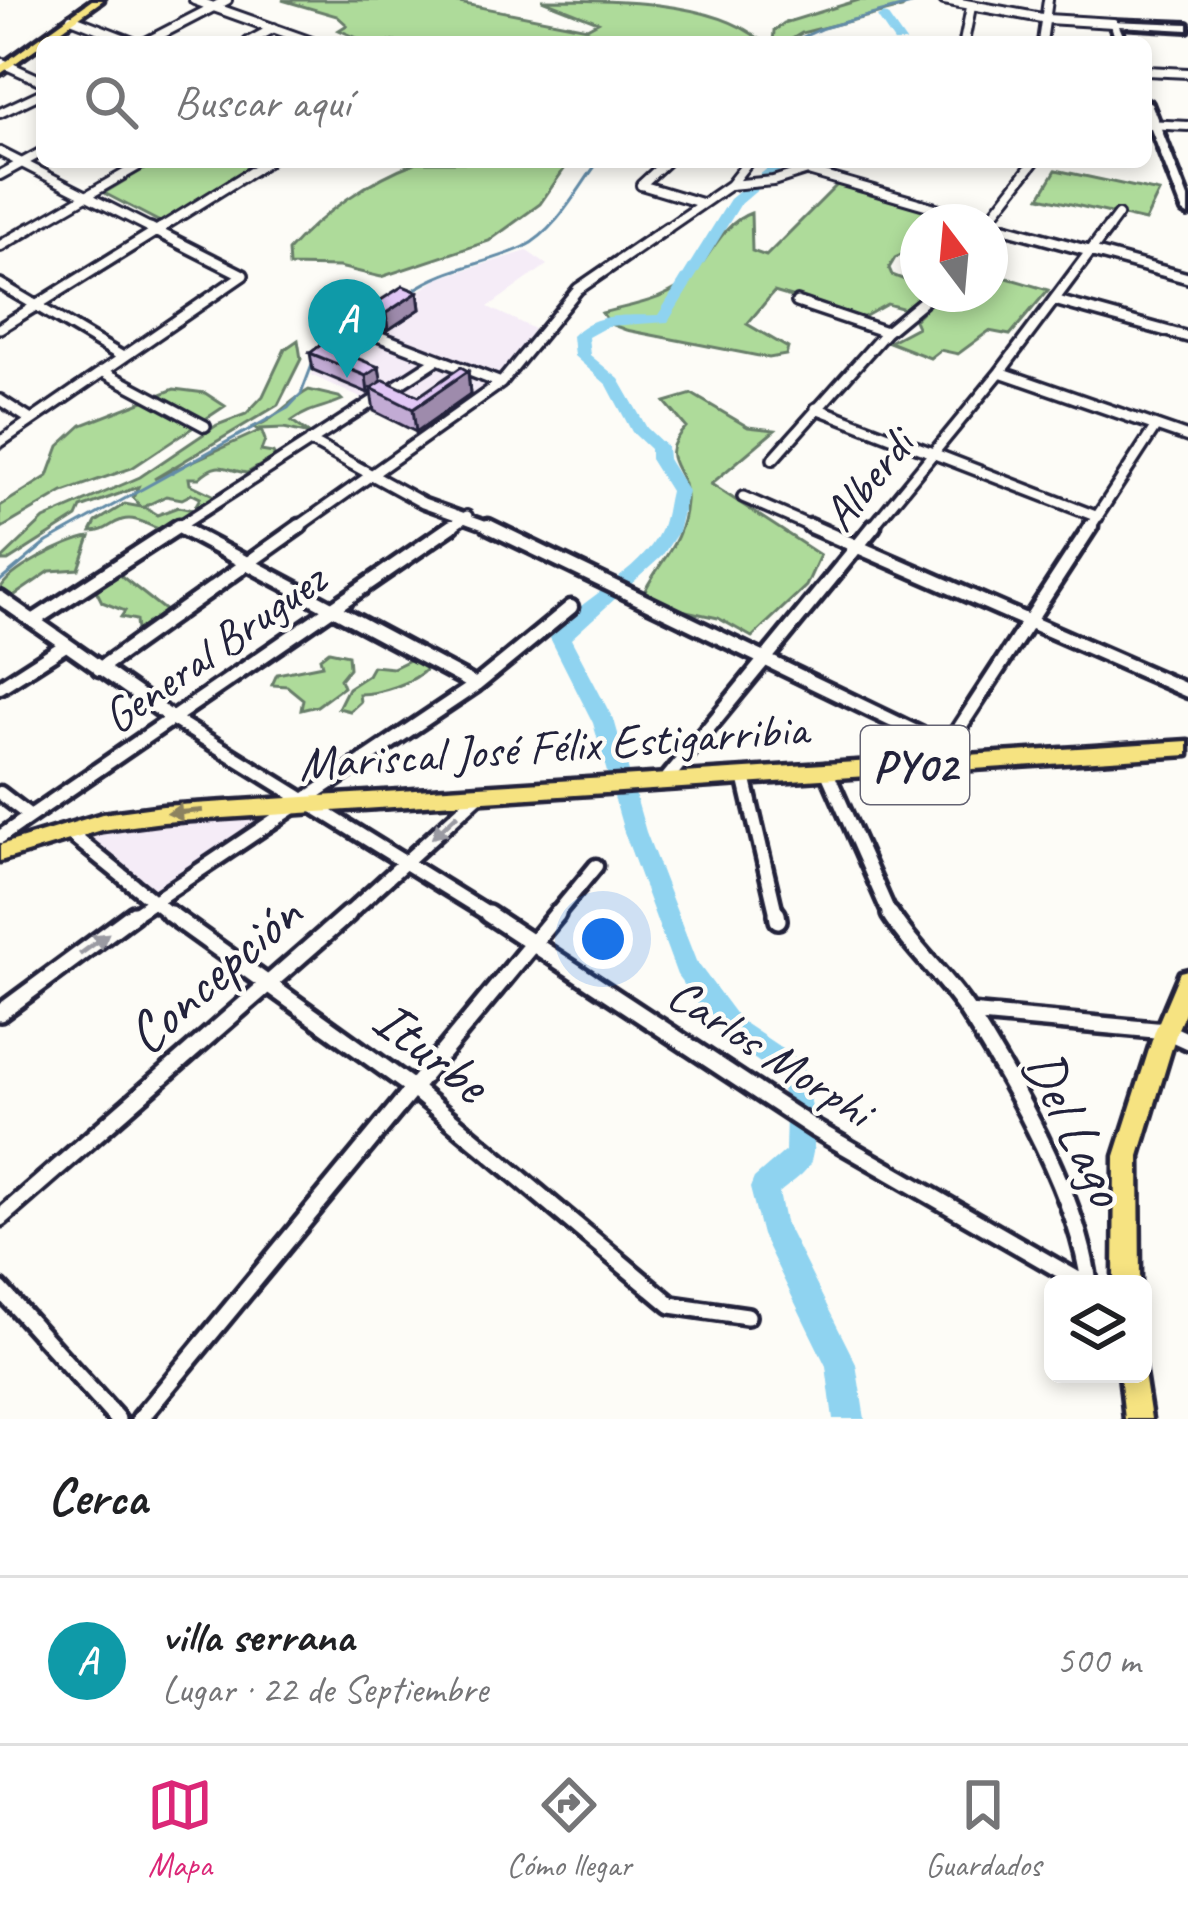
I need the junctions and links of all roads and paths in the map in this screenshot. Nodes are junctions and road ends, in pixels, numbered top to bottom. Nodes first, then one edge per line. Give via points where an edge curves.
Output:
1 (97, 0) edge
2 (194, 0) edge
3 (227, 0) edge
4 (944, 0) edge
5 (1048, 0) edge
6 (213, 7) junction
7 (971, 7) junction
8 (71, 18) junction
9 (1047, 20) junction
10 (1113, 23) junction
11 (1188, 26) edge
12 (274, 28) junction
13 (45, 36) edge
14 (118, 36) edge
15 (157, 36) edge
16 (259, 36) edge
17 (296, 36) edge
18 (965, 36) edge
19 (1043, 36) edge
20 (1118, 36) edge
21 (36, 42) edge
22 (2, 66) edge
23 (1152, 70) edge
24 (1188, 73) edge
25 (36, 79) edge
26 (36, 96) edge
27 (0, 113) edge
28 (1152, 124) edge
29 (1188, 126) edge
30 (1152, 128) edge
31 (0, 152) edge
32 (36, 155) edge
33 (21, 163) junction
34 (136, 168) edge
35 (258, 168) edge
36 (659, 168) edge
37 (743, 168) edge
38 (820, 168) edge
39 (1029, 168) edge
40 (811, 172) junction
41 (0, 175) edge
42 (730, 185) junction
43 (1183, 188) edge
44 (88, 197) junction
45 (701, 203) junction
46 (924, 204) edge
47 (1001, 204) edge
48 (1188, 212) edge
49 (1118, 215) dead end
50 (1008, 228) edge
51 (157, 232) junction
52 (0, 246) edge
53 (1092, 253) junction
54 (1188, 278) edge
55 (0, 284) edge
56 (1054, 300) junction
57 (797, 302) dead end
58 (37, 305) junction
59 (910, 312) edge
60 (0, 328) edge
61 (362, 330) dead end
62 (886, 332) junction
63 (1188, 337) edge
64 (123, 357) junction
65 (437, 358) junction
66 (102, 371) junction
67 (1000, 372) junction
68 (501, 383) junction
69 (0, 400) edge
70 (816, 408) junction
71 (31, 420) junction
72 (205, 426) dead end
73 (1156, 426) junction
74 (1188, 437) edge
75 (310, 441) junction
76 (0, 442) edge
77 (933, 454) junction
78 (773, 459) dead end
79 (370, 474) junction
80 (743, 496) dead end
81 (467, 516) junction
82 (1098, 517) junction
83 (179, 527) junction
84 (860, 546) junction
85 (248, 566) junction
86 (0, 598) edge
87 (571, 607) dead end
88 (333, 608) junction
89 (36, 619) junction
90 (1029, 621) junction
91 (64, 646) junction
92 (764, 659) junction
93 (99, 669) junction
94 (476, 685) junction
95 (0, 687) edge
96 (1188, 691) edge
97 (173, 718) junction
98 (1188, 748) edge
99 (950, 755) junction
100 (826, 770) junction
101 (744, 776) junction
102 (665, 782) junction
103 (482, 791) junction
104 (0, 793) edge
105 (302, 802) junction
106 (30, 816) junction
107 (67, 831) junction
108 (0, 837) edge
109 (0, 853) edge
110 (408, 861) junction
111 (596, 866) dead end
112 (153, 901) junction
113 (778, 920) dead end
114 (530, 941) junction
115 (1188, 980) edge
116 (270, 985) junction
117 (969, 1012) junction
118 (0, 1013) edge
119 (1177, 1035) edge
120 (410, 1086) junction
121 (0, 1219) edge
122 (1071, 1275) edge
123 (1086, 1275) edge
124 (1126, 1275) edge
125 (0, 1289) edge
126 (747, 1316) dead end
127 (1134, 1383) edge
128 (117, 1419) edge
129 (140, 1419) edge
130 (1138, 1419) edge

1 - 8 main road
2 - 6 street
3 - 6 street
4 - 7 street
5 - 9 street
6 - 12 street
6 - 15 street
7 - 9 street
7 - 18 street
8 - 13 main road
8 - 14 street
9 - 10 street
9 - 19 street
10 - 11 street
10 - 20 street
12 - 16 street
12 - 17 street
21 - 22 main road
22 - 25 street
23 - 24 street
26 - 27 street
28 - 29 street
30 - 43 street
31 - 33 street
32 - 33 street
33 - 41 street
33 - 44 street
34 - 44 street
35 - 51 street
36 - 45 street via 641,184
37 - 42 street
38 - 40 street
39 - 47 street
40 - 42 street
40 - 46 street
42 - 45 street
43 - 48 street
44 - 51 street
44 - 52 street
45 - 68 street via 578,289
49 - 53 street, Alberdi
50 - 53 street
51 - 58 street
51 - 64 street via 244,275
53 - 54 street
53 - 56 street, Alberdi
55 - 58 street
56 - 63 street
56 - 67 street, Alberdi
57 - 62 street
58 - 60 street
58 - 64 street
59 - 62 street
61 - 65 street
62 - 70 street
64 - 66 street
65 - 68 street
65 - 75 street
66 - 71 street
66 - 72 street
67 - 73 street
67 - 77 street, Alberdi
68 - 79 street
69 - 71 street
70 - 77 street
70 - 78 street
71 - 76 street
73 - 74 street
73 - 82 street
75 - 79 street
75 - 83 street
77 - 82 street
77 - 84 street, Alberdi
79 - 81 street
79 - 85 street
80 - 84 street
81 - 88 street, General Bruguez
81 - 92 street
82 - 90 street
83 - 85 street
83 - 89 street
84 - 90 street
84 - 92 street, Alberdi
85 - 88 street
85 - 93 street
86 - 89 street, Carlos Morphi
87 - 94 street
88 - 94 street
88 - 97 street, General Bruguez
89 - 91 street, Carlos Morphi
90 - 96 street
90 - 99 street
91 - 93 street, Carlos Morphi
91 - 95 street
92 - 99 street
92 - 102 street, Alberdi
93 - 97 street, Carlos Morphi
94 - 105 street
97 - 105 street, Carlos Morphi
97 - 106 street, General Bruguez
98 - 99 main road, Mariscal José Félix Estigarribia / PY02
99 - 100 main road, Mariscal José Félix Estigarribia / PY02
100 - 101 main road, Mariscal José Félix Estigarribia / PY02
100 - 117 street, Del Lago via 892,918
101 - 102 main road, Mariscal José Félix Estigarribia / PY02
101 - 113 street
102 - 103 main road, Mariscal José Félix Estigarribia / PY02
103 - 105 main road, Mariscal José Félix Estigarribia / PY02
103 -> 110 street, Concepción
104 - 106 street
105 -> 107 main road, Mariscal José Félix Estigarribia / PY02
105 - 110 street, Carlos Morphi
105 - 112 street
106 - 108 street, General Bruguez
107 - 109 main road, Mariscal José Félix Estigarribia / PY02
107 - 112 street, Iturbe
110 - 114 street, Carlos Morphi
110 - 116 street, Concepción
111 - 114 street
112 - 116 street, Iturbe
118 -> 112 street
114 - 120 street
114 - 122 street, Carlos Morphi via 815,1129
115 - 119 main road
116 - 120 street, Iturbe
116 - 121 street, Concepción
117 - 119 street
117 - 123 street, Del Lago via 1069,1199
119 - 124 main road via 1127,1156
120 - 126 street, Iturbe via 671,1305
120 - 129 street
125 - 128 street
127 - 130 main road

